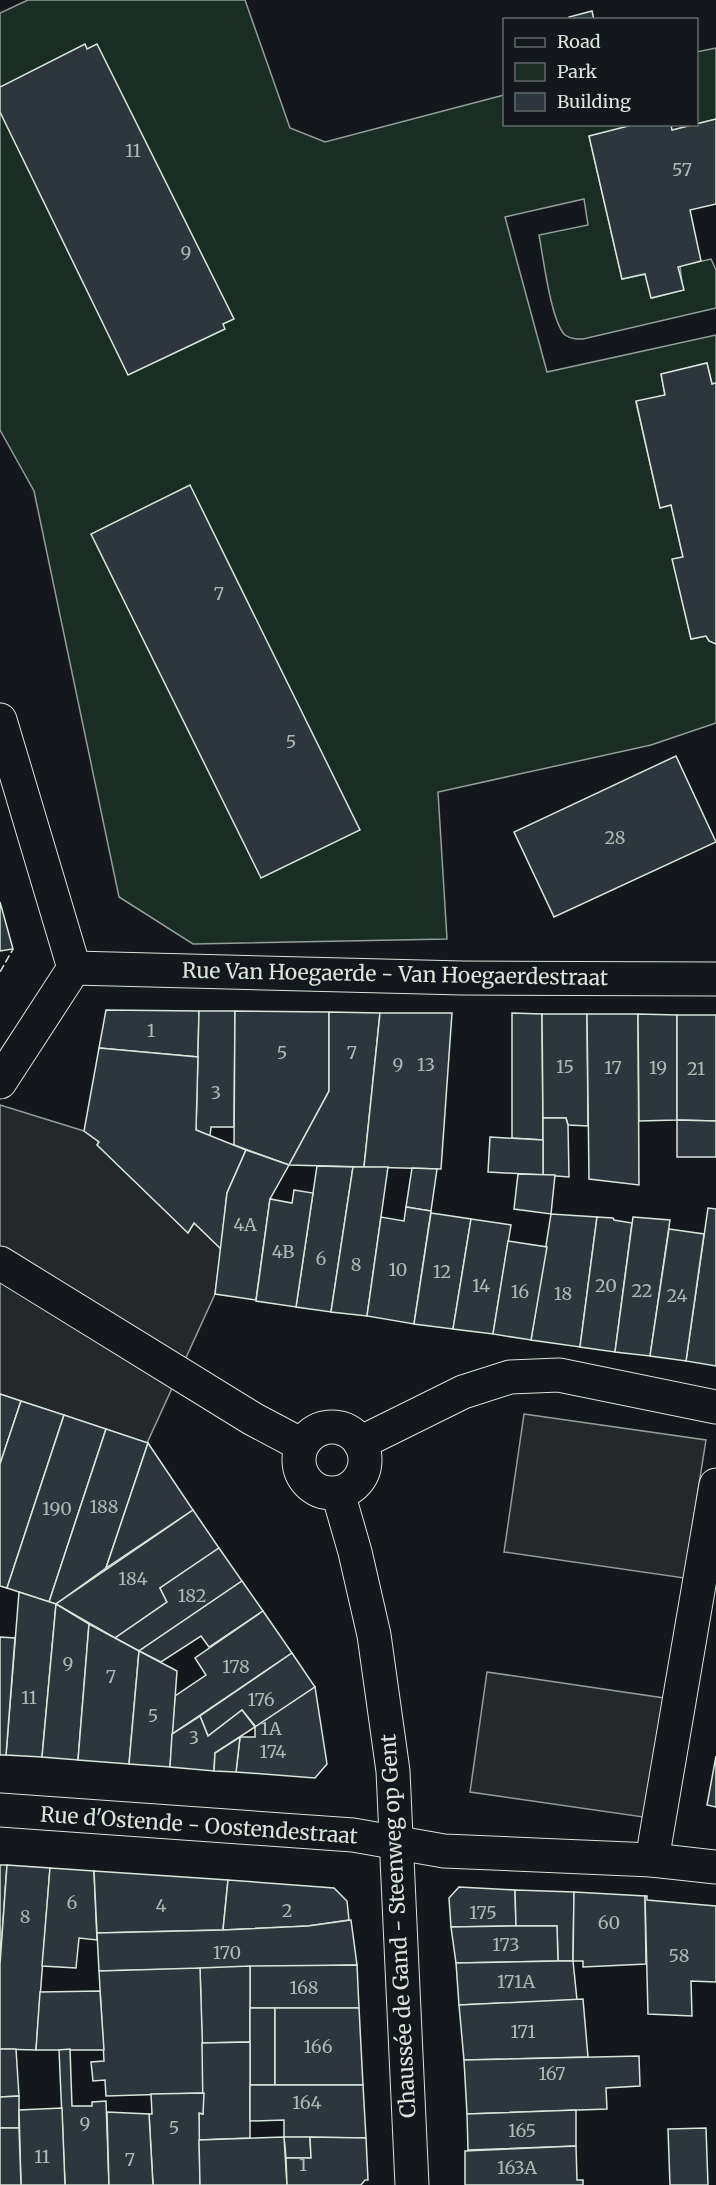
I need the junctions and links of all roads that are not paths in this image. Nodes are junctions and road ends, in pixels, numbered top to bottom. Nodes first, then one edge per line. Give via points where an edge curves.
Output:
1 (0, 720) edge
2 (74, 968) junction
3 (716, 980) edge
4 (0, 1082) edge
5 (0, 1263) edge
6 (716, 1407) edge
7 (360, 1443) junction
8 (302, 1445) junction
9 (716, 1485) edge
10 (338, 1493) junction
11 (0, 1810) edge
12 (397, 1842) junction
13 (652, 1860) junction
14 (716, 1867) edge
15 (412, 2185) edge

1 - 2 street
2 - 3 street, Rue Van Hoegaerde - Van Hoegaerdestraat
2 - 4 street
5 - 8 street via 253,1419
6 - 7 street via 559,1375 510,1377 463,1392
7 - 8 street via 342,1428 330,1427 308,1436
7 - 10 street via 365,1461 360,1478
8 - 10 street via 299,1469 305,1480 314,1489
9 - 13 street
10 - 12 street, Chaussée de Gand - Steenweg op Gent via 374,1635 393,1771
11 - 12 street, Rue d'Ostende - Oostendestraat via 353,1835
12 - 13 street, Rue d'Ostende - Oostendestraat via 444,1851
12 - 15 street, Chaussée de Gand - Steenweg op Gent
13 - 14 street, Rue d'Ostende - Oostendestraat

